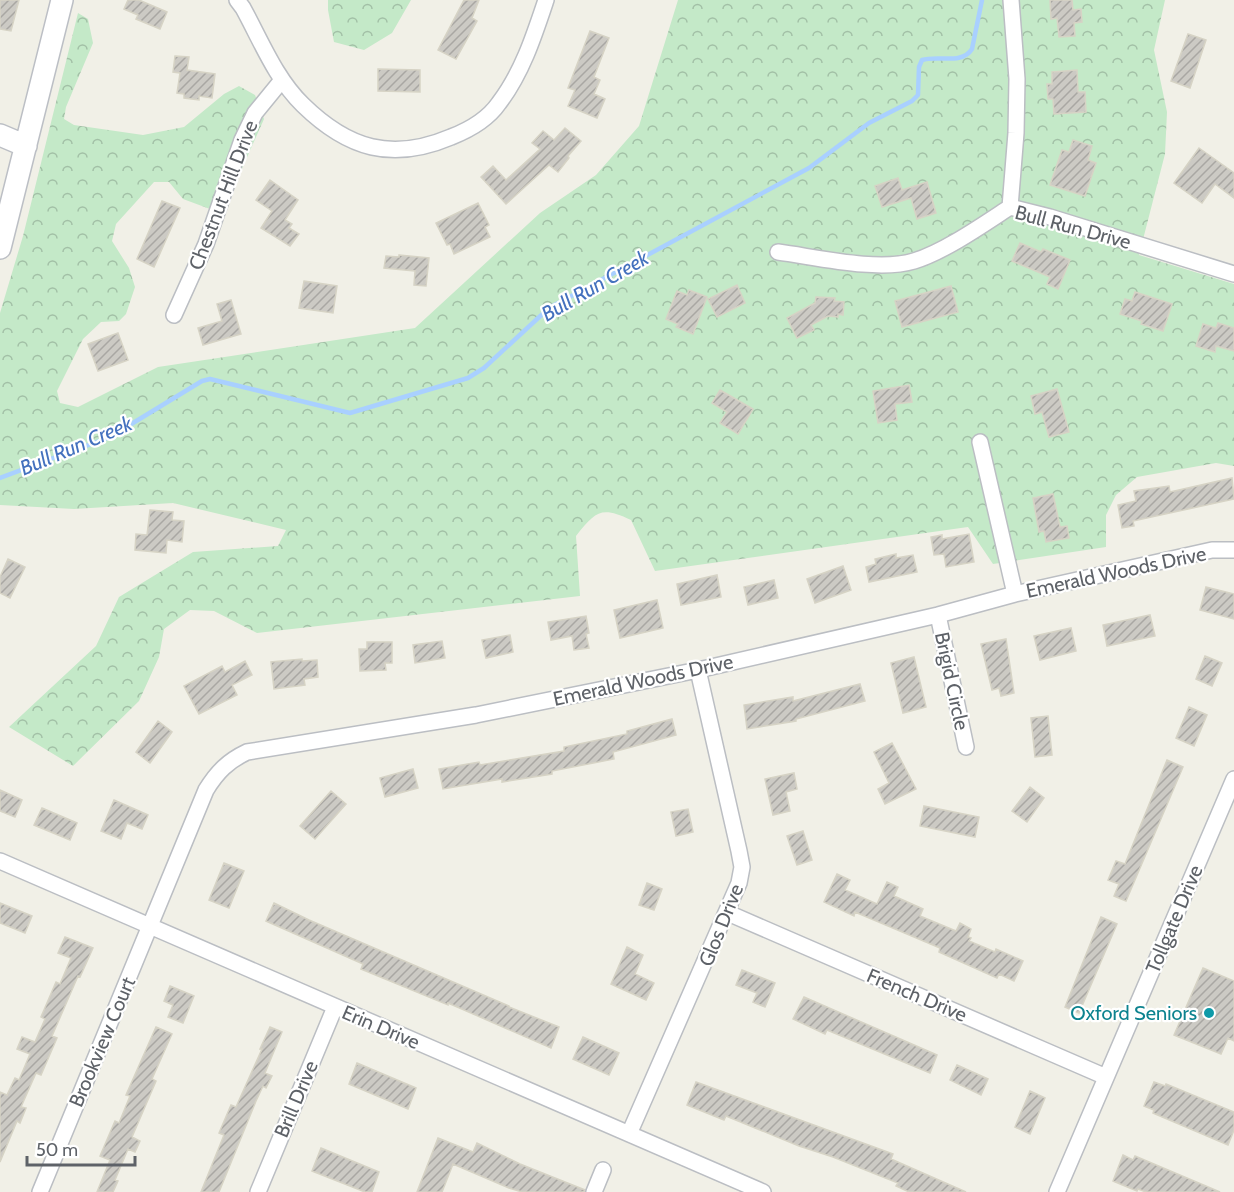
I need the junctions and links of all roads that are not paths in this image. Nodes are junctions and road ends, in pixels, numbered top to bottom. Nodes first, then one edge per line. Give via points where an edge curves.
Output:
1 (62, 0) edge
2 (237, 0) edge
3 (546, 0) edge
4 (1011, 0) edge
5 (282, 80) junction
6 (0, 135) edge
7 (26, 146) junction
8 (1010, 207) junction
9 (0, 248) edge
10 (778, 252) dead end
11 (1234, 274) edge
12 (174, 315) dead end
13 (980, 442) dead end
14 (1234, 550) edge
15 (1015, 594) junction
16 (938, 615) junction
17 (698, 670) junction
18 (966, 747) dead end
19 (1234, 779) edge
20 (0, 861) edge
21 (728, 913) junction
22 (150, 925) junction
23 (335, 1007) junction
24 (1106, 1077) junction
25 (629, 1134) junction
26 (603, 1170) dead end
27 (40, 1192) edge
28 (258, 1192) edge
29 (594, 1192) edge
30 (764, 1192) edge
31 (1057, 1192) edge

1 - 7 street
2 - 5 street
3 - 5 street via 520,70 498,105 469,130 432,146 393,151 354,141 325,124
4 - 8 street via 1017,79
5 - 12 street, Chestnut Hill Drive via 255,113 242,140 206,244
6 - 7 street
7 - 9 street
8 - 10 street, Bull Run Drive via 914,261 877,265
8 - 11 street, Bull Run Drive
13 - 15 street
14 - 15 street, Emerald Woods Drive via 1212,550
15 - 16 street, Emerald Woods Drive
16 - 17 street, Emerald Woods Drive
16 - 18 street, Brigid Circle
17 - 21 street, Glos Drive via 742,867
17 - 22 street, Emerald Woods Drive via 476,715 248,752 232,759 218,771 206,790
19 - 24 street, Tollgate Drive
20 - 22 street, Erin Drive
21 - 24 street, French Drive
21 - 25 street, Glos Drive
22 - 23 street, Erin Drive
22 - 27 street, Brookview Court
23 - 25 street, Erin Drive
23 - 28 street, Brill Drive
24 - 31 street, Tollgate Drive
25 - 30 street, Erin Drive
26 - 29 street

